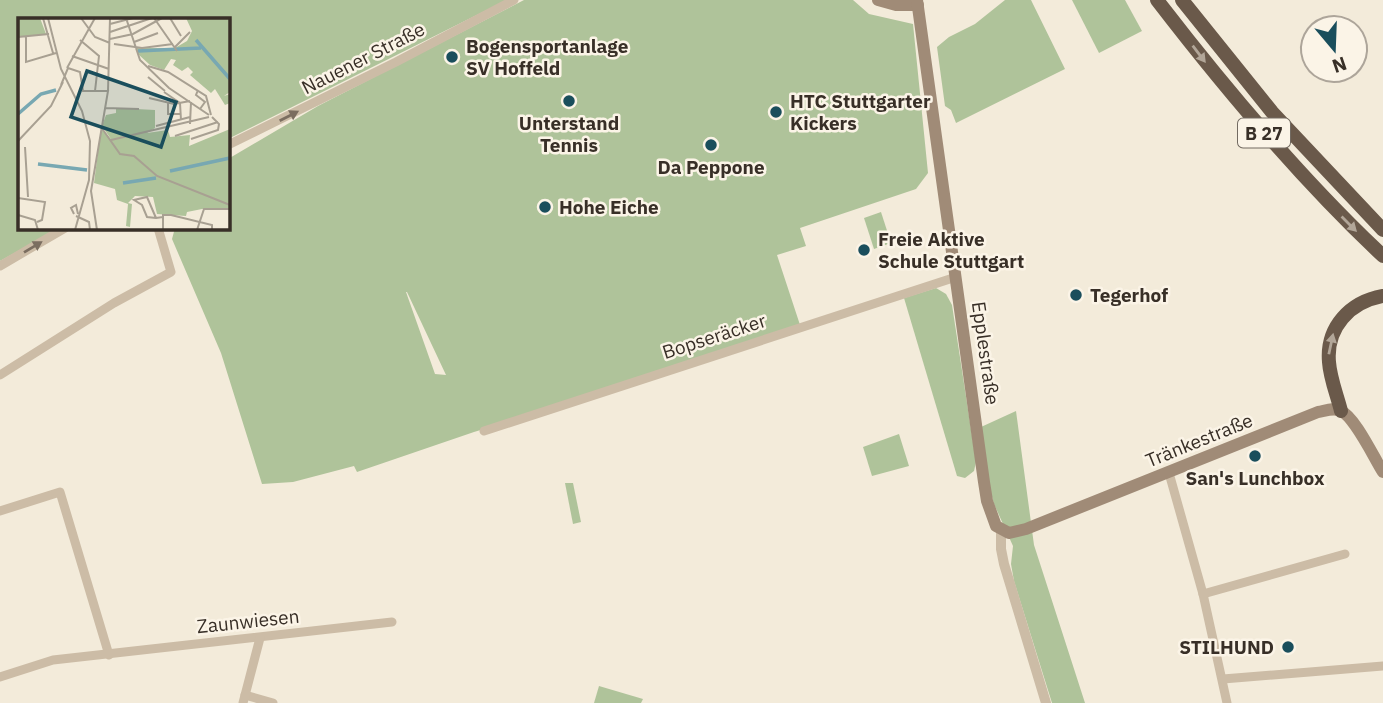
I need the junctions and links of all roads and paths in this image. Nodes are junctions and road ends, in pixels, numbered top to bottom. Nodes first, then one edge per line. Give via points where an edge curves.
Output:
1 (514, 0) edge
2 (878, 0) edge
3 (1157, 0) edge
4 (1182, 0) edge
5 (917, 2) edge
6 (229, 145) edge
7 (63, 229) edge
8 (158, 229) edge
9 (1383, 230) edge
10 (1383, 256) edge
11 (0, 266) edge
12 (956, 276) junction
13 (1383, 296) edge
14 (0, 375) edge
15 (1341, 411) junction
16 (484, 431) dead end
17 (1383, 472) edge
18 (1169, 473) junction
19 (0, 511) edge
20 (1002, 531) junction
21 (1345, 554) dead end
22 (1203, 594) junction
23 (392, 622) dead end
24 (260, 638) junction
25 (109, 655) junction
26 (1383, 666) edge
27 (0, 677) edge
28 (1223, 679) junction
29 (244, 699) edge
30 (273, 703) edge
31 (1046, 703) edge
32 (1227, 703) edge

6 -> 1 street, Nauener Straße
2 - 5 main road via 896,5
3 -> 10 highway, B 27 via 1258,127
4 - 9 highway, B 27 via 1272,112
5 - 12 main road, Epplestraße
11 -> 7 street
8 - 14 street via 171,272
12 - 16 street, Bopseräcker
12 - 20 main road, Epplestraße via 987,500
15 -> 13 highway via 1328,364 1335,328 1357,304
15 - 17 main road
15 - 18 main road, Tränkestraße via 1318,412
18 - 20 main road, Tränkestraße via 1026,529
18 - 22 street
19 - 25 street via 60,492
20 - 31 street, Epplestraße via 1004,564
21 - 22 street
22 - 28 street
23 - 24 street, Zaunwiesen
24 - 25 street, Zaunwiesen
24 - 29 street
25 - 27 street, Zaunwiesen via 53,660
26 - 28 street
28 - 32 street
29 - 30 street

